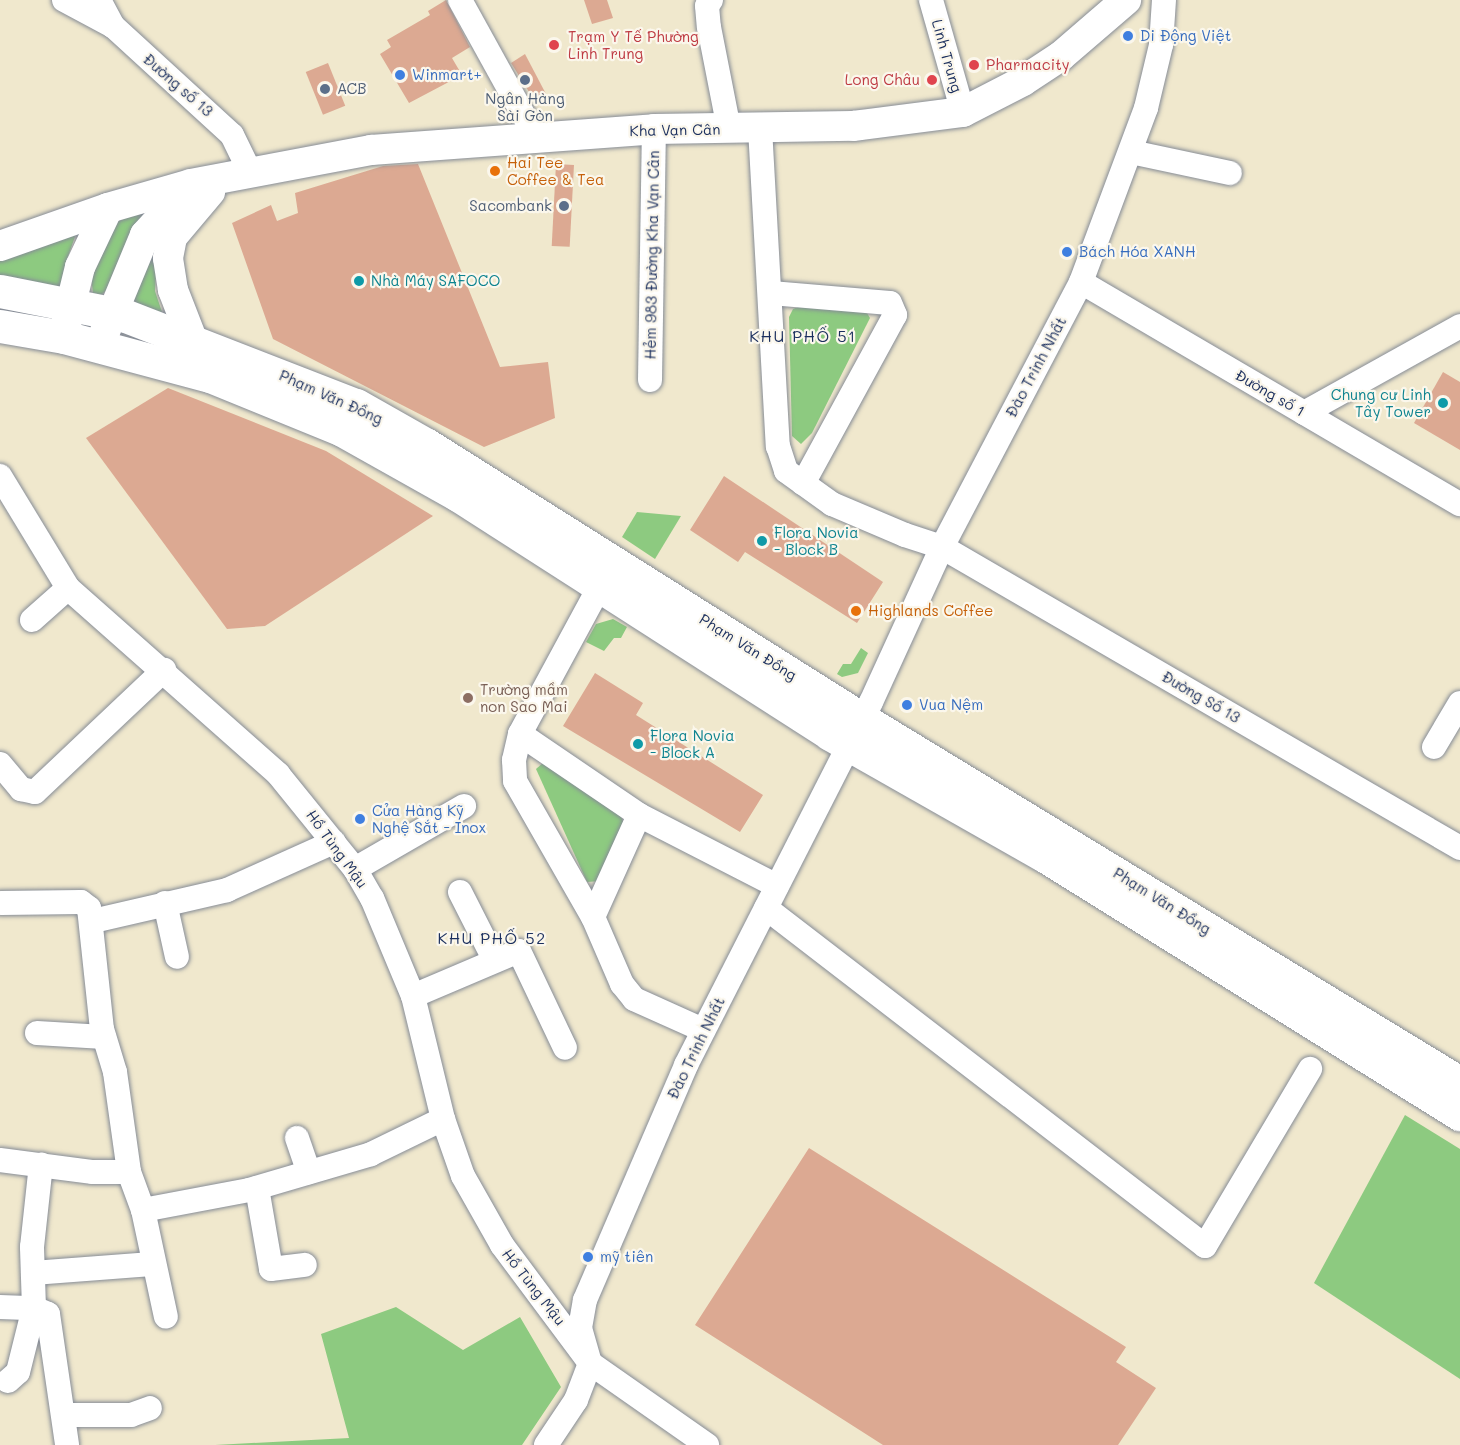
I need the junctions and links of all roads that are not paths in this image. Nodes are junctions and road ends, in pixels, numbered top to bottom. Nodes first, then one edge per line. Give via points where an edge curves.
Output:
1 (64, 0) edge
2 (99, 0) edge
3 (460, 0) edge
4 (711, 0) edge
5 (931, 0) edge
6 (1126, 0) edge
7 (1164, 0) edge
8 (113, 26) junction
9 (963, 112) junction
10 (760, 128) junction
11 (654, 129) junction
12 (729, 129) junction
13 (535, 136) junction
14 (1131, 152) junction
15 (1230, 173) dead end
16 (251, 174) junction
17 (222, 179) junction
18 (191, 184) junction
19 (108, 208) junction
20 (0, 246) edge
21 (1081, 282) junction
22 (0, 291) edge
23 (771, 293) junction
24 (69, 303) junction
25 (115, 313) junction
26 (0, 326) edge
27 (1460, 326) edge
28 (64, 337) junction
29 (192, 339) junction
30 (99, 346) junction
31 (650, 380) dead end
32 (1304, 413) junction
33 (0, 476) edge
34 (803, 484) junction
35 (1460, 504) edge
36 (942, 547) junction
37 (601, 584) junction
38 (69, 588) junction
39 (32, 620) dead end
40 (164, 670) junction
41 (1460, 704) edge
42 (855, 731) junction
43 (520, 734) junction
44 (1434, 747) dead end
45 (0, 764) edge
46 (464, 806) dead end
47 (639, 815) junction
48 (334, 842) junction
49 (1460, 848) edge
50 (355, 869) junction
51 (777, 886) junction
52 (460, 892) dead end
53 (1, 903) edge
54 (165, 903) junction
55 (766, 908) junction
56 (593, 917) junction
57 (93, 921) junction
58 (177, 957) dead end
59 (495, 961) junction
60 (413, 996) junction
61 (703, 1030) junction
62 (37, 1033) dead end
63 (104, 1037) junction
64 (566, 1048) dead end
65 (1310, 1069) dead end
66 (1460, 1083) edge
67 (1460, 1114) edge
68 (443, 1119) junction
69 (297, 1138) dead end
70 (0, 1160) edge
71 (41, 1164) junction
72 (129, 1172) junction
73 (309, 1172) junction
74 (257, 1188) junction
75 (143, 1210) junction
76 (152, 1264) junction
77 (305, 1265) dead end
78 (33, 1273) junction
79 (0, 1307) edge
80 (34, 1308) junction
81 (166, 1317) dead end
82 (590, 1363) junction
83 (8, 1381) dead end
84 (150, 1408) dead end
85 (64, 1415) junction
86 (700, 1443) edge
87 (67, 1445) edge
88 (546, 1445) edge

1 - 8 street
2 - 8 street, Đường số 13
3 - 13 street
4 - 12 street via 706,6
5 - 9 street, Linh Trung
6 - 9 main road, Kha Vạn Cân via 1061,56
7 - 14 street, Đào Trinh Nhất via 1161,45
8 - 16 street, Đường số 13 via 232,135
9 - 10 main road, Kha Vạn Cân via 853,126
10 - 12 main road, Kha Vạn Cân
10 - 23 street, Đường Số 13
11 - 12 main road, Kha Vạn Cân
11 - 13 main road, Kha Vạn Cân
11 - 31 street, Hẻm 983 Đường Kha Vạn Cân
13 - 16 main road, Kha Vạn Cân via 371,150
14 - 15 street
14 - 21 street, Đào Trinh Nhất
16 - 17 main road, Kha Vạn Cân
17 - 18 main road, Kha Vạn Cân
17 - 29 main road via 172,237 168,258 172,290
18 - 19 main road, Kha Vạn Cân
18 - 25 main road via 145,235
19 - 20 main road, Kha Vạn Cân
19 - 24 main road via 83,258
21 - 32 street, Đường số 1
21 - 36 street, Đào Trinh Nhất
22 - 24 highway, Phạm Văn Đồng
23 - 34 street, Đường Số 13 via 778,446 786,471
23 - 34 street via 890,303 895,315
24 - 25 highway, Phạm Văn Đồng
24 - 28 main road
25 - 29 highway, Phạm Văn Đồng
25 - 30 main road
26 - 28 highway, Phạm Văn Đồng
27 - 32 street
28 - 30 highway, Phạm Văn Đồng
29 - 42 highway, Phạm Văn Đồng via 356,405 427,445
30 - 37 highway, Phạm Văn Đồng via 210,376 342,430 458,495
32 - 35 street, Đường số 1
33 - 38 street, Hồ Tùng Mậu
34 - 36 street, Đường Số 13 via 832,504 905,536
36 - 42 street, Đào Trinh Nhất
36 - 49 street, Đường Số 13
37 - 42 highway, Phạm Văn Đồng
37 - 43 street
38 - 39 street
38 - 40 street, Hồ Tùng Mậu
40 - 45 street via 35,792 21,789
40 - 48 street, Hồ Tùng Mậu via 278,774
41 - 44 street
42 - 51 street, Đào Trinh Nhất
42 - 66 highway, Phạm Văn Đồng
42 - 67 highway, Phạm Văn Đồng via 1045,856
43 - 47 street
43 - 56 street via 514,760 515,781
46 - 50 street
47 - 51 street
47 - 56 street
48 - 50 street, Hồ Tùng Mậu
48 - 54 street via 227,890
50 - 60 street, Hồ Tùng Mậu via 372,898
51 - 55 street, Đào Trinh Nhất
52 - 59 street
53 - 57 street via 85,903
54 - 57 street
54 - 58 street
55 - 61 street, Đào Trinh Nhất
55 - 65 street via 1204,1246
56 - 61 street via 622,984 634,999
57 - 63 street
59 - 60 street
59 - 64 street via 519,951
60 - 68 street, Hồ Tùng Mậu
61 - 82 street, Đào Trinh Nhất via 585,1300 580,1328
62 - 63 street
63 - 72 street via 115,1072
68 - 73 street via 371,1154
68 - 82 street, Hồ Tùng Mậu via 463,1176 502,1245
69 - 73 street
70 - 71 street
71 - 72 street via 93,1172
71 - 78 street
72 - 75 street
73 - 74 street
74 - 75 street
74 - 77 street via 271,1269
75 - 76 street
76 - 78 street
76 - 81 street
78 - 80 street
79 - 80 street
80 - 83 street via 18,1372
80 - 85 street via 48,1314
82 - 86 street, Hồ Tùng Mậu
82 - 88 street via 576,1400
84 - 85 street via 131,1415
85 - 87 street

